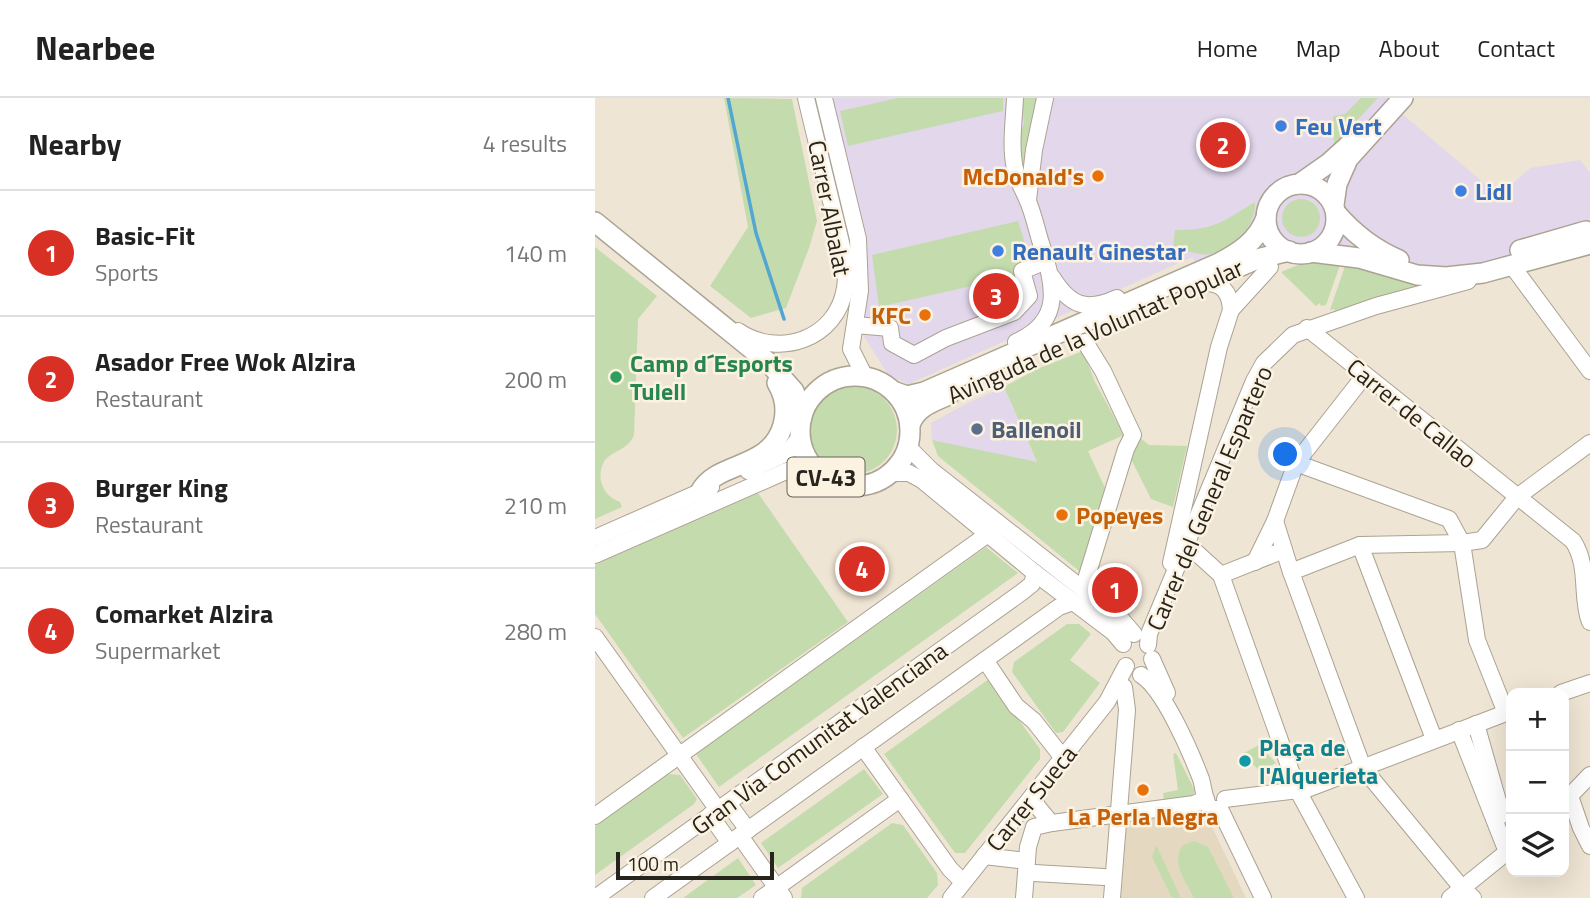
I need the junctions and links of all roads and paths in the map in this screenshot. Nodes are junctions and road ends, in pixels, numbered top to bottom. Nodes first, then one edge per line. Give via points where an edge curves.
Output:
1 (806, 98) edge
2 (824, 98) edge
3 (1015, 98) edge
4 (1045, 98) edge
5 (1394, 98) edge
6 (1403, 98) edge
7 (1299, 184) junction
8 (1028, 200) junction
9 (1335, 209) junction
10 (1266, 218) junction
11 (595, 222) edge
12 (1590, 230) edge
13 (1590, 244) edge
14 (1289, 251) junction
15 (1311, 252) junction
16 (1540, 258) junction
17 (1048, 267) junction
18 (1270, 267) dead end
19 (1513, 267) junction
20 (655, 270) junction
21 (1203, 276) junction
22 (699, 306) junction
23 (1231, 310) junction
24 (855, 325) junction
25 (1307, 328) junction
26 (1085, 342) dead end
27 (769, 363) junction
28 (1590, 371) edge
29 (1365, 375) junction
30 (865, 377) junction
31 (829, 383) junction
32 (932, 388) junction
33 (893, 391) junction
34 (802, 417) junction
35 (910, 425) junction
36 (800, 437) junction
37 (1590, 443) edge
38 (908, 447) junction
39 (1296, 463) junction
40 (815, 468) junction
41 (890, 473) junction
42 (699, 492) junction
43 (1517, 497) junction
44 (1275, 521) junction
45 (988, 534) junction
46 (595, 538) edge
47 (1462, 543) junction
48 (1188, 544) junction
49 (1360, 545) junction
50 (1284, 550) junction
51 (595, 555) edge
52 (1255, 562) junction
53 (1291, 572) junction
54 (1035, 573) junction
55 (1221, 575) junction
56 (1078, 596) junction
57 (1590, 622) edge
58 (595, 637) edge
59 (1139, 643) junction
60 (985, 660) junction
61 (1135, 672) junction
62 (1590, 683) edge
63 (1124, 687) junction
64 (1569, 690) edge
65 (1111, 698) junction
66 (1506, 707) edge
67 (1506, 713) edge
68 (1476, 724) junction
69 (1459, 730) junction
70 (1434, 739) junction
71 (863, 747) junction
72 (680, 755) junction
73 (1063, 758) junction
74 (1363, 768) junction
75 (1590, 775) edge
76 (1298, 791) junction
77 (1033, 795) junction
78 (1569, 797) edge
79 (900, 799) junction
80 (1215, 799) junction
81 (1569, 802) edge
82 (719, 809) junction
83 (1118, 814) junction
84 (595, 816) edge
85 (1051, 823) junction
86 (1585, 826) edge
87 (1506, 834) edge
88 (739, 836) junction
89 (1506, 840) edge
90 (1590, 846) edge
91 (1506, 853) edge
92 (984, 856) junction
93 (1031, 867) junction
94 (1104, 877) dead end
95 (963, 882) junction
96 (780, 893) edge
97 (1462, 895) edge
98 (595, 898) edge
99 (653, 898) edge
100 (762, 898) edge
101 (951, 898) edge
102 (1024, 898) edge
103 (1112, 898) edge
104 (1263, 898) edge
105 (1356, 898) edge

1 - 20 street, Carrer Albalat via 846,270 843,295 832,319 803,340 785,345 761,342
2 - 24 street, Carrer Albalat via 858,239 860,291
3 - 8 street via 1014,167
4 - 8 street
5 - 7 main road via 1339,154
6 - 9 main road via 1348,159 1337,184
7 - 9 main road via 1323,191
7 - 10 main road via 1280,191
8 - 17 street
9 - 12 main road via 1355,233 1381,251 1438,267 1478,263
9 - 15 main road via 1335,230 1326,244
10 - 14 main road via 1274,241
10 - 21 main road, Avinguda de la Voluntat Popular via 1247,247
11 - 20 main road, CV-43
13 - 16 main road
14 - 15 main road
14 - 21 main road, Avinguda de la Voluntat Popular
15 - 16 main road via 1359,258 1430,276 1483,273
16 - 19 street, Carrer del General Espartero
17 - 21 street, Avinguda de la Voluntat Popular via 1070,300 1100,306 1183,269 1191,267
17 - 24 street via 1022,271 1029,296 1014,312 914,355 892,343 890,328
17 - 32 street, Avinguda de la Voluntat Popular via 1053,295 1036,332 940,376
18 - 23 street
19 - 25 street, Carrer del General Espartero
19 - 28 street
20 - 22 main road, CV-43
21 - 23 street via 1224,288
21 - 32 main road, Avinguda de la Voluntat Popular
21 - 35 main road, Avinguda de la Voluntat Popular via 929,404 916,412
22 - 27 main road, CV-43
22 - 42 main road via 732,343 776,380 785,411 782,429 768,450 708,481
23 - 59 street via 1173,558
24 - 30 street, Carrer Albalat via 851,349
25 - 29 street, Carrer de Callao
25 - 48 street, Carrer del General Espartero via 1282,344 1254,381
26 - 56 street via 1133,435
27 - 31 main road, CV-43 via 807,382
27 - 34 main road, CV-43 via 794,391
29 - 39 street
29 - 43 street, Carrer de Callao
30 - 31 main road, CV-43
30 - 33 main road
31 - 34 main road via 809,401
32 - 33 main road, Avinguda de la Voluntat Popular via 907,396
33 - 35 main road
34 - 36 main road, CV-43
35 - 38 main road, CV-43
36 - 40 main road, CV-43
36 - 42 street via 777,458
37 - 43 street
38 - 41 main road, CV-43
38 - 56 street
39 - 44 street
39 - 47 street via 1449,519
40 - 41 main road, CV-43 via 843,485 876,482
40 - 51 street via 784,472
41 - 45 street via 909,473 922,480
42 - 46 street
43 - 47 street via 1482,540
43 - 57 street, Carrer de Callao via 1578,547
44 - 50 street
44 - 52 street
45 - 54 street
45 - 72 street
47 - 49 street
47 - 66 street via 1477,640
48 - 55 street
48 - 59 street, Carrer del General Espartero via 1149,634
49 - 53 street
49 - 70 street
50 - 52 street
50 - 53 street
52 - 55 street
53 - 74 street
54 - 56 street
54 - 82 street, Gran Via Comunitat Valenciana via 1028,587
55 - 76 street
56 - 59 street via 1113,632
56 - 60 street, Gran Via Comunitat Valenciana
58 - 72 street
59 - 61 street via 1122,655
59 - 61 street via 1151,670
59 - 80 street
60 - 71 street, Gran Via Comunitat Valenciana
60 - 73 street via 1016,706
61 - 63 street, Carrer Sueca
61 - 65 street, Carrer Sueca
61 - 80 street via 1153,685
62 - 64 street
63 - 65 street, Carrer Sueca
63 - 83 street via 1127,710
65 - 73 street, Carrer Sueca
67 - 68 street
68 - 69 street
68 - 87 street
69 - 70 street
69 - 89 street
70 - 74 street
71 - 79 street
71 - 88 street, Gran Via Comunitat Valenciana
72 - 82 street
72 - 84 street
73 - 77 street, Carrer Sueca
74 - 76 street
74 - 97 street
75 - 78 street
76 - 80 street
76 - 105 street
77 - 85 street
77 - 92 street, Carrer Sueca
79 - 95 street
79 - 96 street
80 - 83 street
80 - 104 street
81 - 86 street
82 - 88 street
82 - 98 street, Gran Via Comunitat Valenciana
83 - 85 street
83 - 103 street
85 - 93 street via 1032,830
86 - 90 street
88 - 96 street
88 - 99 street, Gran Via Comunitat Valenciana
91 - 97 street
92 - 93 street
92 - 95 street, Carrer Sueca
93 - 94 street
93 - 102 street
95 - 101 street, Carrer Sueca
96 - 100 street

